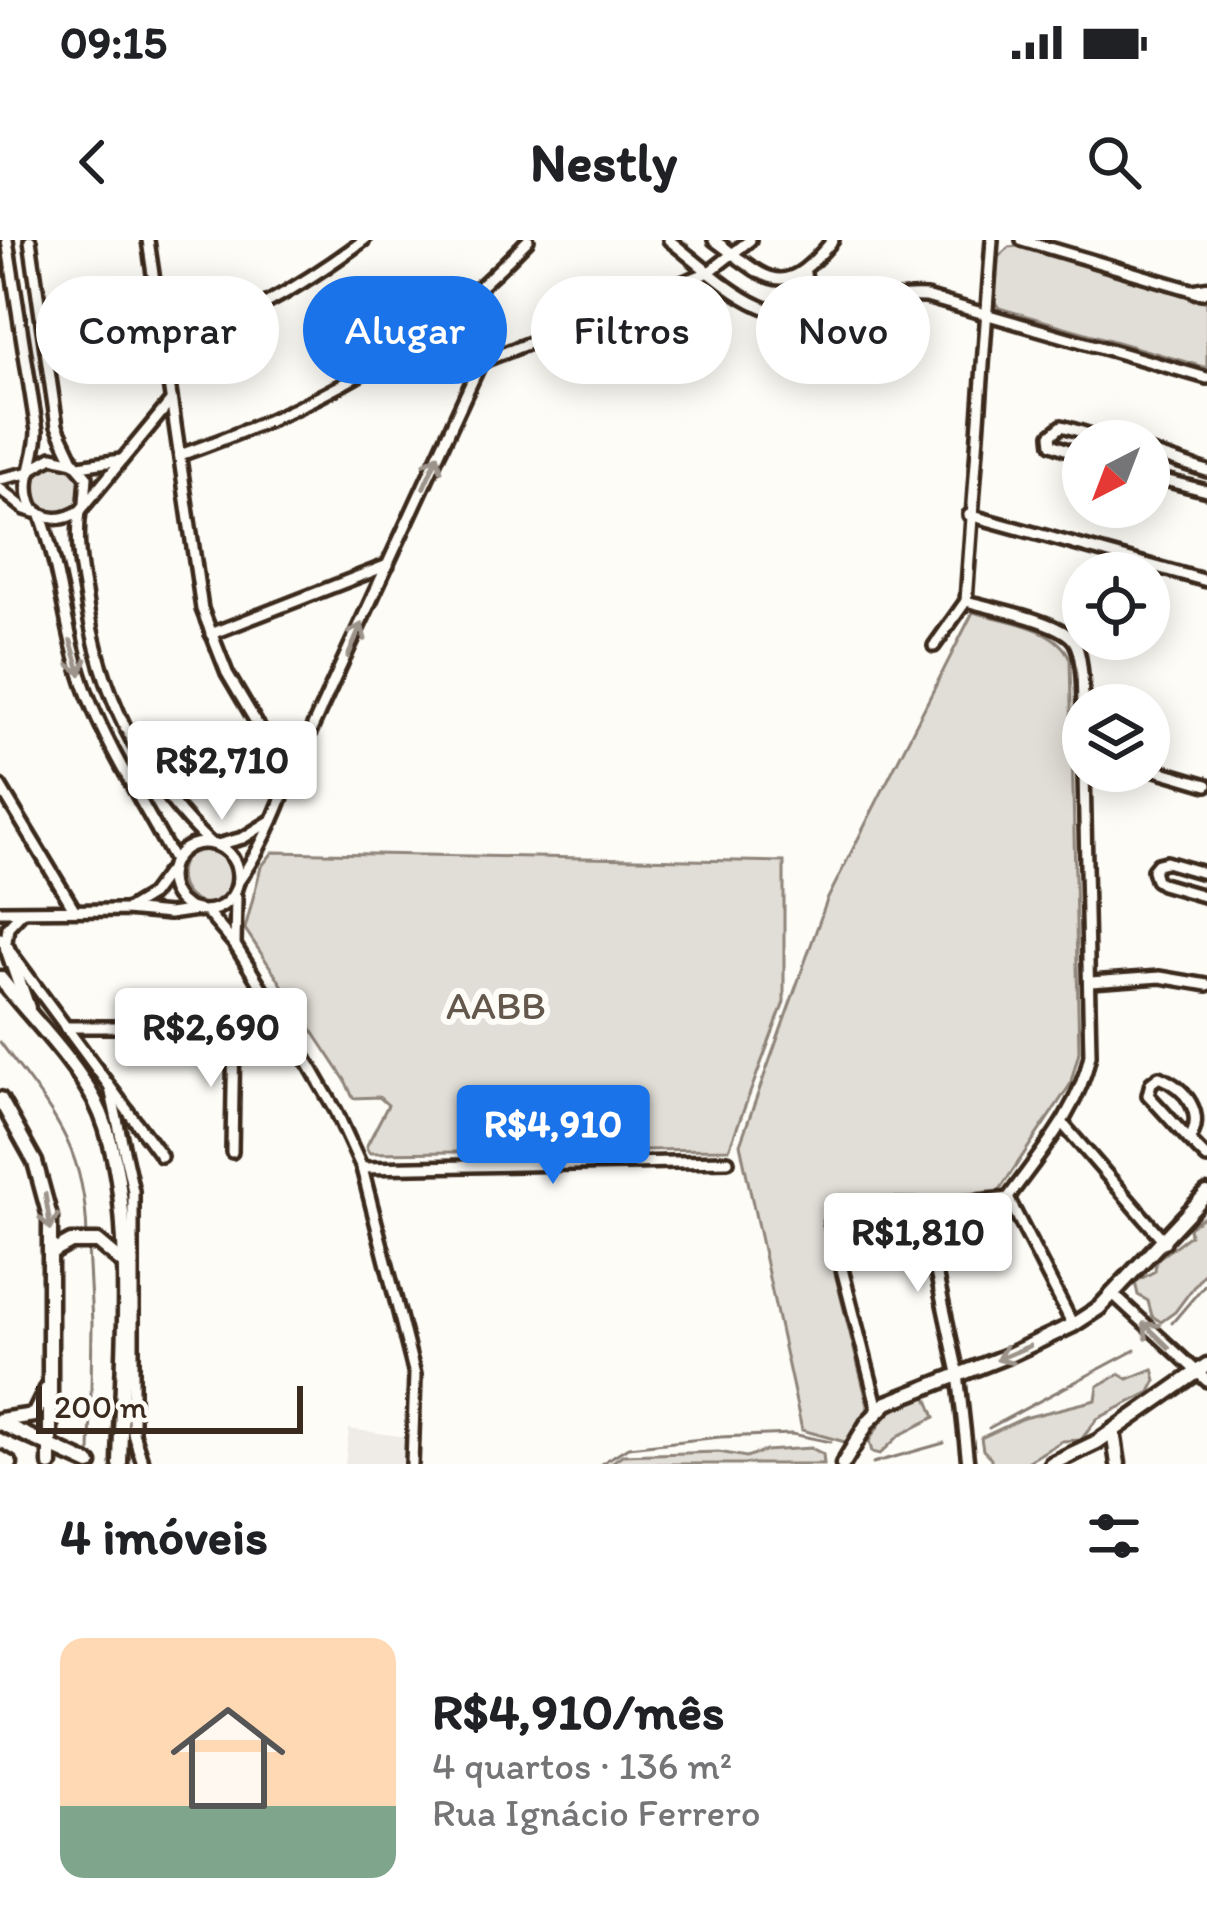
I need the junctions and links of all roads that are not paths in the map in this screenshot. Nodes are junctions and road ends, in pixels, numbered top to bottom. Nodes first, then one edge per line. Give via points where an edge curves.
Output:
1 (7, 240) edge
2 (30, 240) edge
3 (148, 240) edge
4 (364, 240) edge
5 (528, 240) edge
6 (669, 240) edge
7 (714, 240) edge
8 (750, 240) edge
9 (833, 240) edge
10 (992, 240) edge
11 (1022, 240) edge
12 (732, 253) junction
13 (709, 272) junction
14 (805, 273) junction
15 (153, 276) edge
16 (489, 276) edge
17 (805, 276) edge
18 (36, 282) edge
19 (1203, 291) edge
20 (279, 297) edge
21 (930, 298) edge
22 (756, 304) edge
23 (988, 316) junction
24 (507, 352) edge
25 (36, 354) edge
26 (26, 355) junction
27 (1207, 379) edge
28 (51, 384) edge
29 (170, 384) edge
30 (346, 384) edge
31 (471, 384) edge
32 (172, 400) junction
33 (1062, 426) edge
34 (1062, 448) edge
35 (180, 455) junction
36 (1170, 459) edge
37 (122, 460) junction
38 (76, 464) junction
39 (32, 470) junction
40 (1207, 471) edge
41 (0, 478) edge
42 (1170, 481) edge
43 (0, 489) edge
44 (1207, 491) edge
45 (81, 509) junction
46 (40, 514) junction
47 (970, 514) junction
48 (388, 565) junction
49 (368, 571) junction
50 (382, 577) junction
51 (1207, 581) edge
52 (966, 601) junction
53 (211, 634) junction
54 (934, 646) dead end
55 (1080, 684) edge
56 (106, 691) junction
57 (88, 698) junction
58 (1170, 774) edge
59 (289, 778) junction
60 (1207, 785) edge
61 (0, 786) edge
62 (1085, 792) edge
63 (276, 816) junction
64 (214, 845) junction
65 (173, 864) junction
66 (1207, 874) edge
67 (237, 885) junction
68 (1207, 897) edge
69 (74, 909) junction
70 (125, 910) junction
71 (0, 911) edge
72 (201, 911) junction
73 (22, 912) junction
74 (4, 943) edge
75 (235, 945) junction
76 (0, 978) edge
77 (1090, 982) junction
78 (1207, 985) edge
79 (32, 1020) junction
80 (66, 1027) junction
81 (286, 1027) junction
82 (234, 1028) junction
83 (110, 1088) junction
84 (0, 1099) edge
85 (1062, 1123) junction
86 (1189, 1140) junction
87 (232, 1152) dead end
88 (161, 1156) dead end
89 (1207, 1158) edge
90 (728, 1161) dead end
91 (362, 1168) junction
92 (1207, 1193) edge
93 (1008, 1198) junction
94 (922, 1208) junction
95 (1166, 1242) junction
96 (52, 1252) junction
97 (123, 1263) junction
98 (1114, 1295) junction
99 (1073, 1325) junction
100 (122, 1358) junction
101 (958, 1373) junction
102 (1204, 1374) edge
103 (133, 1378) junction
104 (50, 1382) junction
105 (878, 1409) junction
106 (0, 1421) edge
107 (1113, 1432) junction
108 (133, 1436) junction
109 (50, 1444) junction
110 (1073, 1454) junction
111 (0, 1458) edge
112 (10, 1464) edge
113 (50, 1464) edge
114 (90, 1464) edge
115 (122, 1464) edge
116 (143, 1464) edge
117 (412, 1464) edge
118 (842, 1464) edge
119 (968, 1464) edge
120 (1051, 1464) edge
121 (1087, 1464) edge
122 (1118, 1464) edge

1 - 26 street
2 - 18 street
3 - 15 street
4 - 20 street
5 - 16 street
6 - 13 street
7 - 12 street
8 - 12 street
9 - 14 street
10 - 23 street
11 - 19 street
12 - 13 street
12 - 14 street via 764,277
13 - 22 street
13 - 24 street
14 - 17 street
21 - 23 street
23 - 27 street
23 - 47 street
25 - 26 street
26 - 39 street via 37,431
28 - 38 street via 57,426
29 - 32 street
30 - 35 street
48 -> 31 street
32 - 35 street
32 - 37 street
33 - 34 street via 1051,435
35 - 53 street
36 - 40 street
37 - 38 street
37 - 45 street
38 - 39 street via 52,458
38 - 45 street via 89,488
39 - 41 street
39 - 46 street via 26,488
42 - 44 street
43 - 46 street
45 - 46 street via 54,520
45 - 56 street via 82,579
46 -> 57 street
47 - 51 street
47 - 52 street
48 - 49 street
48 - 50 street
49 - 50 street
49 - 53 street
59 -> 50 street
52 - 54 street
52 - 55 street via 1073,639
53 - 59 street
56 - 57 street
56 - 64 street via 183,818
57 - 65 street
58 - 60 street
59 - 63 street
61 - 69 street
62 - 77 street
63 - 64 street
63 - 67 street
64 - 65 street via 186,848
64 - 67 street via 234,860
65 - 70 street via 151,895
65 - 72 street via 172,889
66 - 68 street via 1166,862 1153,870 1162,884
67 - 72 street via 225,904
67 - 75 street
69 - 70 street
69 - 73 street
70 - 72 street
71 - 73 street
72 - 75 street
73 - 74 street
74 - 79 main road
74 - 80 street
75 - 81 street
76 - 79 main road
77 - 78 street via 1160,977
77 - 85 street via 1090,1055
79 - 97 main road via 94,1098 106,1127 122,1202
80 - 82 street
80 - 83 street
81 - 82 street
81 - 91 street
82 - 87 street
83 - 88 street
83 - 103 street via 133,1191
84 -> 96 main road via 34,1162
85 - 93 street
85 - 95 street
86 - 86 street via 1196,1111 1160,1077 1148,1095
86 - 89 street
90 - 91 street
91 - 117 street via 415,1375
92 - 95 main road
93 - 94 street
93 - 99 street
94 - 101 street
94 - 105 street via 848,1203 830,1222
95 - 98 main road
96 - 97 main road via 98,1242
96 - 104 main road
97 - 100 main road
98 - 99 main road
102 -> 98 street
99 -> 101 main road
100 - 103 main road
100 - 115 main road
101 - 105 main road
101 - 119 street
102 - 107 main road
103 - 108 street
104 - 106 main road via 34,1415
104 - 109 main road
105 - 118 main road
106 - 109 main road
107 - 110 main road
107 - 122 main road
108 - 115 street
108 - 116 street
109 - 113 main road
109 - 114 main road
110 - 120 main road
110 - 121 main road
111 - 112 main road

